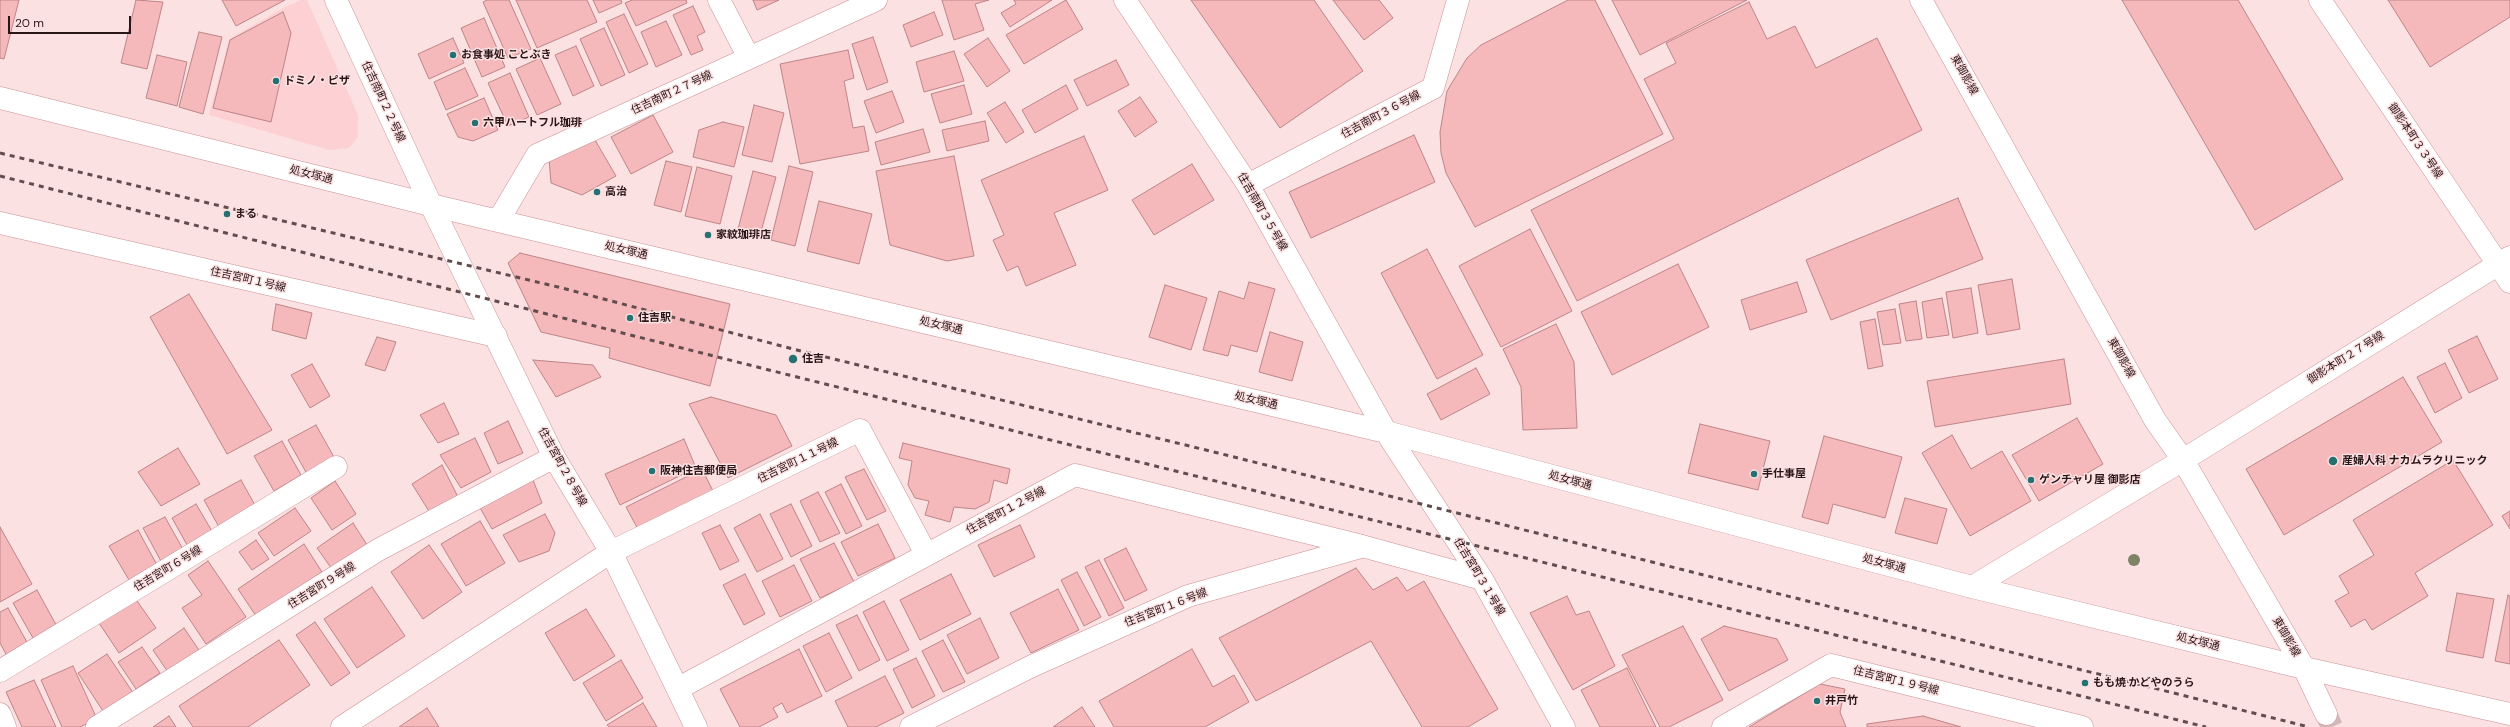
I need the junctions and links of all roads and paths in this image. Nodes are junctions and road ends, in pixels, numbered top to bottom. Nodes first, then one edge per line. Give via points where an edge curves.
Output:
1 (336, 0) edge
2 (719, 0) edge
3 (876, 0) edge
4 (1124, 0) edge
5 (1458, 0) edge
6 (1921, 0) edge
7 (2320, 0) edge
8 (749, 58) junction
9 (0, 98) edge
10 (1248, 185) junction
11 (431, 205) junction
12 (498, 221) junction
13 (0, 223) edge
14 (2504, 260) edge
15 (2510, 282) edge
16 (496, 336) junction
17 (1386, 432) junction
18 (554, 456) junction
19 (2183, 460) junction
20 (336, 467) dead end
21 (1362, 546) junction
22 (611, 552) junction
23 (926, 554) junction
24 (1482, 579) junction
25 (1972, 587) junction
26 (2304, 668) junction
27 (0, 672) edge
28 (678, 688) junction
29 (0, 714) edge
30 (2326, 714) tunnel mouth
31 (2510, 714) edge
32 (5, 727) edge
33 (97, 727) edge
34 (342, 727) edge
35 (696, 727) edge
36 (911, 727) edge
37 (1564, 727) edge
38 (1723, 727) edge
39 (2082, 727) edge

1 - 11 street, 住吉南町２２号線
2 - 8 street
3 - 8 street, 住吉南町２７号線
4 - 10 street, 住吉南町３５号線
5 - 10 street, 住吉南町３６号線 via 1433,88
6 - 19 street, 東御影線 via 2156,420
7 - 14 street, 御影本町３３号線
8 - 12 street, 住吉南町２７号線 via 537,155
9 - 11 street, 処女塚通
10 - 17 street, 住吉南町３５号線
11 - 12 street, 処女塚通
11 - 16 street, 住吉宮町２８号線
12 - 17 street, 処女塚通
13 - 16 street, 住吉宮町１号線
14 - 15 street, 御影本町３３号線
14 - 19 street, 御影本町２７号線
16 - 18 street, 住吉宮町２８号線
17 - 24 street, 住吉宮町３１号線
17 - 25 street, 処女塚通
18 - 22 street, 住吉宮町２８号線
18 - 33 street, 住吉宮町９号線 via 378,550
19 - 25 street, 御影本町２７号線
19 - 26 street, 東御影線
20 - 27 street, 住吉宮町６号線
21 - 23 street, 住吉宮町１２号線 via 1075,475
21 - 24 street
21 - 36 street, 住吉宮町１６号線 via 1188,596 1030,667
22 - 23 street, 住吉宮町１１号線 via 860,430
22 - 28 street, 住吉宮町２８号線
22 - 34 street
23 - 28 street, 住吉宮町１２号線
24 - 37 street, 住吉宮町３１号線
25 - 26 street, 処女塚通
26 - 30 street, 東御影線
26 - 31 street, 処女塚通
28 - 35 street, 住吉宮町２８号線
29 - 32 street
38 - 39 street, 住吉宮町１９号線 via 1831,665

